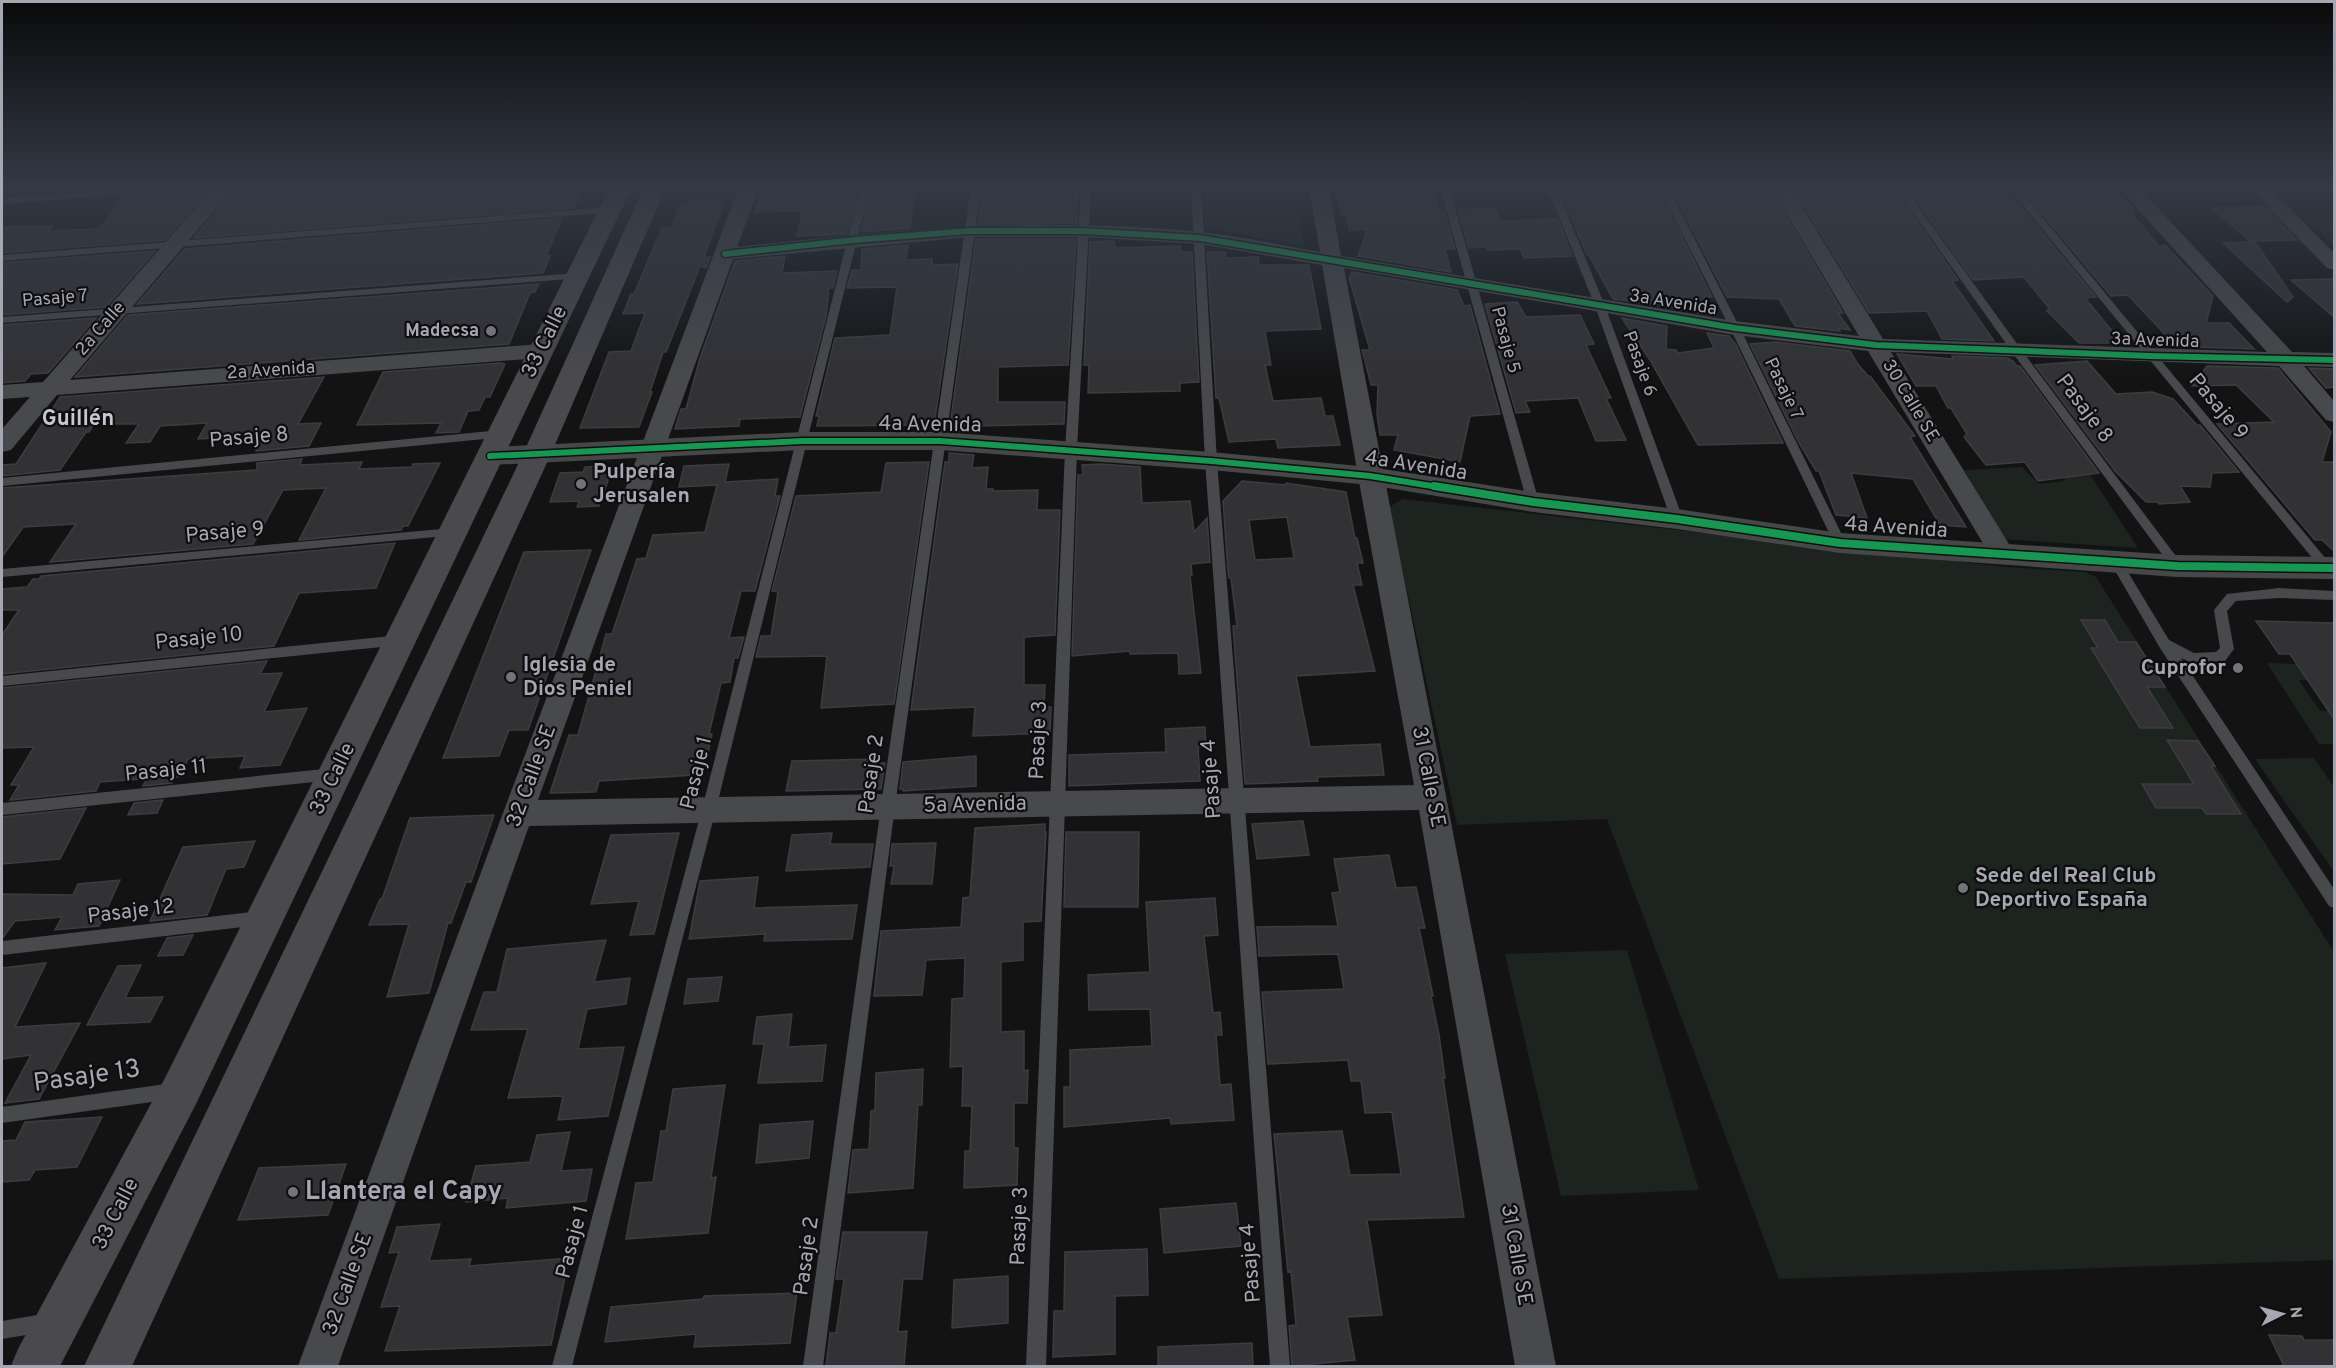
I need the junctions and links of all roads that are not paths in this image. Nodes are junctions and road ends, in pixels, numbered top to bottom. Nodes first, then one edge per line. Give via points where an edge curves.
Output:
1 (91, 251) edge
2 (170, 251) edge
3 (590, 251) edge
4 (628, 251) edge
5 (726, 251) edge
6 (754, 251) edge
7 (851, 251) edge
8 (966, 251) edge
9 (1083, 251) edge
10 (1201, 251) edge
11 (1278, 251) edge
12 (1331, 251) edge
13 (1463, 251) edge
14 (1577, 251) edge
15 (1696, 251) edge
16 (1819, 251) edge
17 (1945, 251) edge
18 (2064, 251) edge
19 (2186, 251) edge
20 (2321, 251) edge
21 (725, 254) junction
22 (2, 258) edge
23 (1333, 260) junction
24 (2334, 264) edge
25 (578, 276) junction
26 (1473, 284) junction
27 (1600, 306) junction
28 (118, 311) junction
29 (2, 320) edge
30 (1735, 328) junction
31 (1876, 345) junction
32 (2016, 350) junction
33 (541, 351) junction
34 (2150, 356) junction
35 (2286, 358) junction
36 (2334, 360) edge
37 (51, 388) junction
38 (2, 392) edge
39 (2334, 415) edge
40 (803, 441) junction
41 (940, 441) junction
42 (2, 444) edge
43 (495, 445) junction
44 (654, 447) junction
45 (1071, 450) junction
46 (537, 454) junction
47 (1211, 461) junction
48 (1370, 476) junction
49 (2, 482) edge
50 (1533, 502) junction
51 (1677, 519) junction
52 (453, 532) junction
53 (1840, 543) junction
54 (2002, 554) junction
55 (2116, 562) junction
56 (2177, 566) junction
57 (2, 573) edge
58 (2332, 577) edge
59 (400, 640) junction
60 (2164, 643) junction
61 (2, 681) edge
62 (335, 774) junction
63 (1432, 797) junction
64 (1235, 800) junction
65 (1057, 803) junction
66 (888, 806) junction
67 (2, 809) edge
68 (709, 809) junction
69 (518, 813) junction
70 (2334, 901) edge
71 (265, 918) junction
72 (2, 948) edge
73 (181, 1090) junction
74 (2, 1115) edge
75 (60, 1322) junction
76 (2, 1330) edge
77 (35, 1366) edge
78 (108, 1366) edge
79 (318, 1366) edge
80 (562, 1366) edge
81 (813, 1366) edge
82 (1036, 1366) edge
83 (1280, 1366) edge
84 (1536, 1366) edge

1 - 22 lane
2 - 28 street, 2a Calle
3 - 25 main road, 33 Calle
4 - 46 main road, 33 Calle
5 - 21 street, 32 Calle SE
6 - 21 street, 3a Avenida
7 - 40 lane, Pasaje 1
8 - 41 lane, Pasaje 2
9 - 45 lane, Pasaje 3
10 - 47 lane, Pasaje 4
11 - 23 street, 3a Avenida
12 - 23 street, 31 Calle SE
13 - 26 lane, Pasaje 5
14 - 27 lane, Pasaje 6
15 - 30 lane, Pasaje 7
16 - 31 street, 30 Calle SE
17 - 32 lane, Pasaje 8
18 - 34 lane, Pasaje 9
19 - 35 street
20 - 24 street
21 - 44 street, 32 Calle SE
23 - 26 street, 3a Avenida
23 - 48 street, 31 Calle SE
25 - 28 lane, Pasaje 7
25 - 33 main road, 33 Calle
26 - 27 street, 3a Avenida
26 - 50 lane, Pasaje 5
27 - 30 street, 3a Avenida
27 - 51 lane, Pasaje 6
28 - 29 lane, Pasaje 7
28 - 37 street, 2a Calle
30 - 31 street, 3a Avenida
30 - 53 lane, Pasaje 7
31 - 32 street, 3a Avenida
31 - 54 street, 30 Calle SE
32 - 34 street, 3a Avenida
32 - 56 lane, Pasaje 8
33 - 37 street, 2a Avenida
33 - 43 main road, 33 Calle
34 - 35 street, 3a Avenida
34 - 58 lane, Pasaje 9
35 - 36 street, 3a Avenida
35 - 39 street
37 - 38 street, 2a Avenida
37 - 42 street, 2a Calle
40 - 41 street, 4a Avenida
40 - 44 street, 4a Avenida
40 - 68 lane, Pasaje 1
41 - 45 street, 4a Avenida
41 - 66 lane, Pasaje 2
43 - 46 street, 4a Avenida
43 - 49 lane, Pasaje 8
43 - 52 main road, 33 Calle
44 - 46 street, 4a Avenida
44 - 69 street, 32 Calle SE
45 - 47 street, 4a Avenida
45 - 65 lane, Pasaje 3
46 - 78 main road, 33 Calle
47 - 48 street, 4a Avenida
47 - 64 lane, Pasaje 4
48 - 50 street, 4a Avenida
48 - 63 street, 31 Calle SE
50 - 51 street, 4a Avenida
51 - 53 street, 4a Avenida
52 - 57 lane, Pasaje 9
52 - 59 main road, 33 Calle
53 - 54 street, 4a Avenida
54 - 55 street, 4a Avenida
55 - 56 street, 4a Avenida
55 - 60 lane
56 - 58 street, 4a Avenida
58 - 60 lane via 2279,592 2232,597 2220,610 2227,649 2220,657 2192,658
59 - 61 lane, Pasaje 10
59 - 62 main road, 33 Calle
60 - 70 lane
62 - 67 lane, Pasaje 11
62 - 71 main road, 33 Calle
63 - 64 street, 5a Avenida
63 - 84 street, 31 Calle SE
64 - 65 street, 5a Avenida
64 - 83 lane, Pasaje 4
65 - 66 street, 5a Avenida
65 - 82 lane, Pasaje 3
66 - 68 street, 5a Avenida
66 - 81 lane, Pasaje 2
68 - 69 street, 5a Avenida
68 - 80 lane, Pasaje 1
69 - 79 street, 32 Calle SE
71 - 72 lane, Pasaje 12
71 - 73 main road, 33 Calle
73 - 74 lane, Pasaje 13
73 - 75 main road, 33 Calle
75 - 76 lane
75 - 77 main road, 33 Calle

